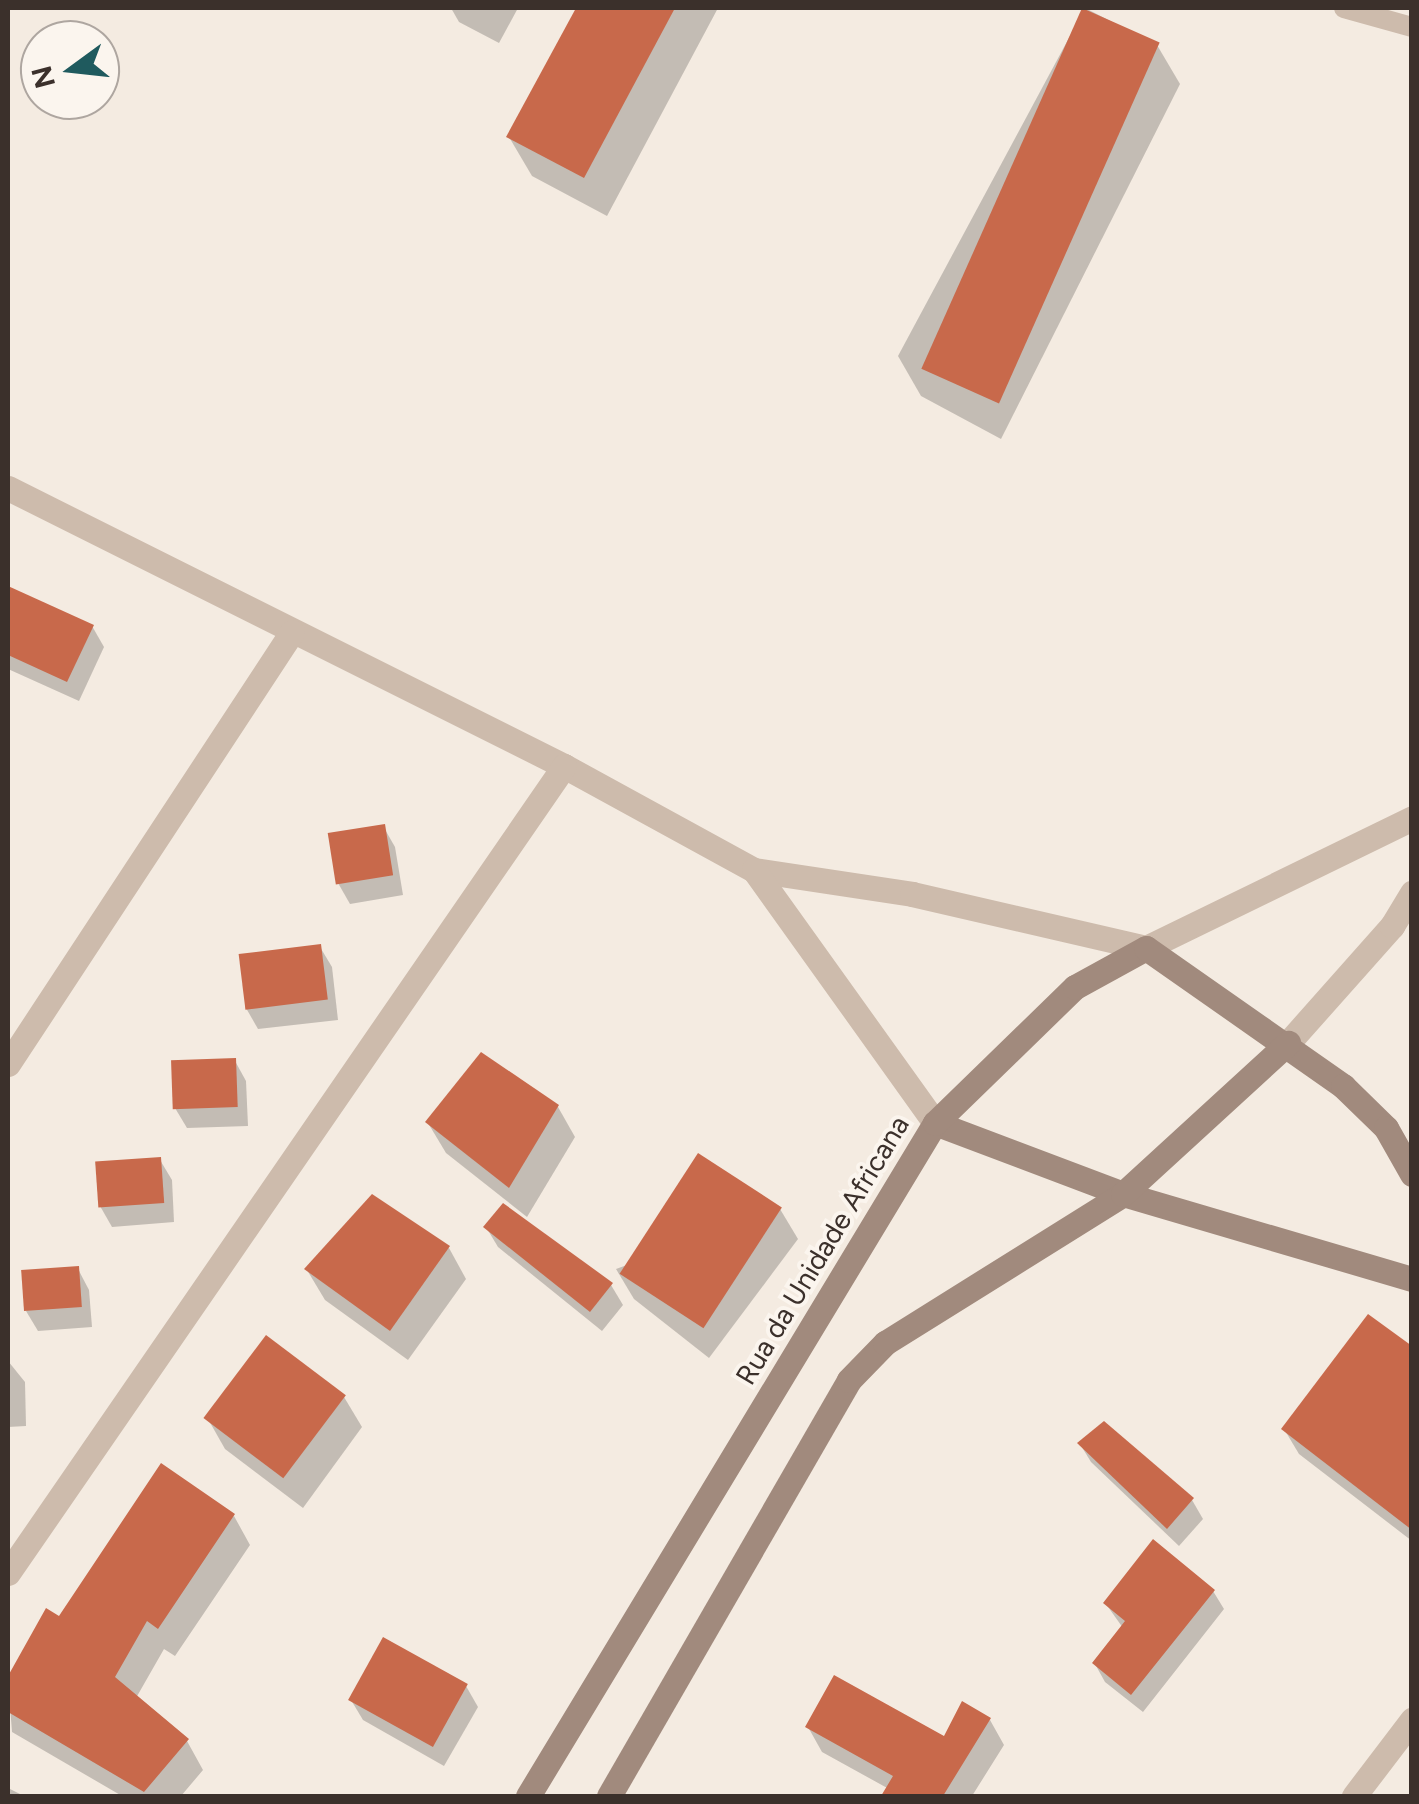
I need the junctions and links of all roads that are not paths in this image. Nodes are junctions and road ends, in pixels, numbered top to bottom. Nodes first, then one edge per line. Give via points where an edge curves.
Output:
1 (1344, 8) edge
2 (1412, 27) edge
3 (8, 488) edge
4 (292, 632) junction
5 (564, 766) junction
6 (1412, 818) edge
7 (754, 870) junction
8 (1412, 893) edge
9 (1146, 948) junction
10 (1288, 1044) junction
11 (8, 1064) edge
12 (935, 1123) junction
13 (1412, 1174) edge
14 (1123, 1194) junction
15 (1412, 1280) edge
16 (8, 1573) edge
17 (1412, 1720) edge
18 (528, 1796) edge
19 (609, 1796) edge
20 (1354, 1796) edge

1 - 2 lane
3 - 4 street
4 - 5 street
4 - 11 street
5 - 7 street
5 - 16 street
6 - 9 street, Rua da Unidade Africana
7 - 9 street via 912,894
7 - 12 street
8 - 10 street via 1392,926
9 - 10 street
9 - 12 street, Rua da Unidade Africana via 1075,987
10 - 13 street via 1386,1128
10 - 14 street
12 - 14 street
12 - 18 street, Rua da Unidade Africana
14 - 15 street
14 - 19 street via 885,1343 849,1380
17 - 20 street

